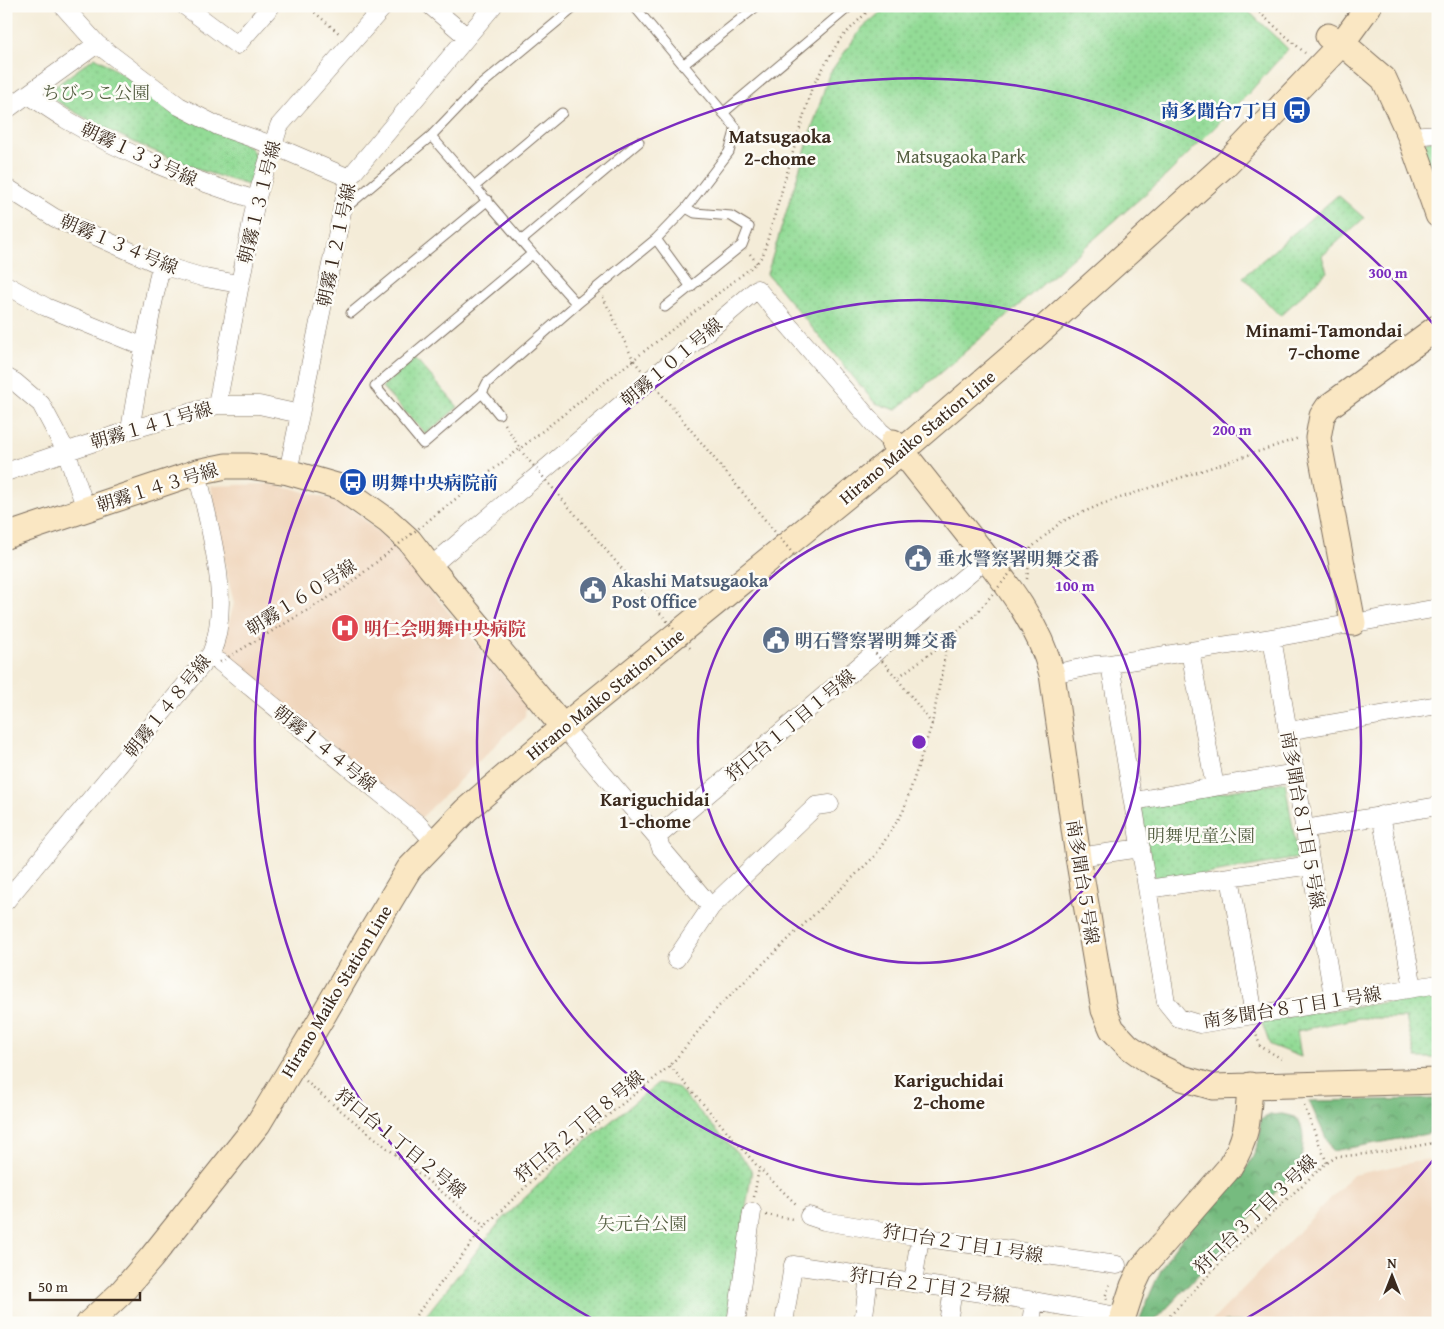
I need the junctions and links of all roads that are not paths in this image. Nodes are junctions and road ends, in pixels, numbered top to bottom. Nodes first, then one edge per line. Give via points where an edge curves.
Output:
1 (63, 6) edge
2 (185, 6) edge
3 (271, 6) edge
4 (384, 6) edge
5 (431, 6) edge
6 (493, 6) edge
7 (576, 6) edge
8 (634, 6) edge
9 (757, 6) edge
10 (850, 6) edge
11 (1352, 6) edge
12 (1369, 6) edge
13 (467, 37) junction
14 (1335, 39) junction
15 (97, 44) junction
16 (683, 65) junction
17 (29, 95) junction
18 (6, 110) edge
19 (562, 113) dead end
20 (723, 113) junction
21 (1438, 134) edge
22 (431, 136) junction
23 (1410, 136) junction
24 (639, 142) dead end
25 (272, 145) junction
26 (349, 178) junction
27 (475, 186) junction
28 (6, 187) edge
29 (256, 200) junction
30 (488, 200) junction
31 (686, 208) junction
32 (344, 209) junction
33 (1438, 215) edge
34 (656, 239) junction
35 (521, 240) junction
36 (532, 254) junction
37 (161, 265) junction
38 (239, 284) junction
39 (6, 285) edge
40 (691, 287) junction
41 (578, 304) junction
42 (665, 307) dead end
43 (351, 313) dead end
44 (1438, 327) edge
45 (144, 348) junction
46 (6, 377) edge
47 (482, 393) junction
48 (217, 405) junction
49 (300, 414) junction
50 (499, 414) road end
51 (130, 430) junction
52 (898, 446) junction
53 (66, 451) junction
54 (6, 472) edge
55 (197, 472) junction
56 (288, 472) junction
57 (86, 509) junction
58 (6, 536) edge
59 (987, 558) junction
60 (430, 567) junction
61 (1438, 608) edge
62 (1353, 623) junction
63 (1272, 638) junction
64 (1190, 651) junction
65 (220, 662) road end
66 (1110, 664) junction
67 (1052, 674) junction
68 (1438, 705) edge
69 (560, 722) junction
70 (1288, 731) junction
71 (1296, 773) junction
72 (1215, 787) junction
73 (1134, 801) junction
74 (830, 804) dead end
75 (1438, 806) edge
76 (1381, 815) junction
77 (1304, 829) junction
78 (428, 836) junction
79 (657, 837) junction
80 (1141, 848) junction
81 (1078, 857) junction
82 (1311, 865) junction
83 (1230, 877) junction
84 (1148, 889) junction
85 (6, 901) edge
86 (711, 907) junction
87 (676, 959) dead end
88 (1438, 984) edge
89 (1413, 988) junction
90 (1334, 1001) junction
91 (1252, 1016) junction
92 (1438, 1081) edge
93 (1250, 1085) junction
94 (752, 1212) road end
95 (809, 1216) road end
96 (920, 1237) junction
97 (1117, 1265) road end
98 (870, 1277) junction
99 (913, 1283) junction
100 (953, 1289) junction
101 (1034, 1301) junction
102 (1118, 1313) edge
103 (76, 1323) edge
104 (89, 1323) edge
105 (736, 1323) edge
106 (784, 1323) edge
107 (863, 1323) edge
108 (948, 1323) edge
109 (1031, 1323) edge

1 - 15 street
2 - 3 street via 237,45
4 - 25 street, 朝霧１３１号線 via 346,39 279,126
5 - 13 street
6 - 13 street, 朝霧１２１号線
7 - 22 lane via 476,90
8 - 16 lane
9 - 16 lane
10 - 20 lane
11 - 14 main road, Hirano Maiko Station Line
12 - 14 main road, Hirano Maiko Station Line
13 - 26 street, 朝霧１２１号線
14 - 23 main road via 1384,79
14 - 52 main road, Hirano Maiko Station Line via 1310,57 1194,180
14 - 52 main road, Hirano Maiko Station Line via 1226,164 1032,339
15 - 17 street
15 - 25 street via 179,106 218,126
16 - 20 lane
17 - 18 street
17 - 29 street, 朝霧１３３号線 via 66,120 132,154 201,183
19 - 27 lane
20 - 31 lane via 736,128 729,152
21 - 23 street
22 - 27 lane
22 - 32 lane
23 - 33 main road
24 - 35 lane
25 - 26 street
25 - 29 street, 朝霧１３１号線
26 - 32 street, 朝霧１２１号線
27 - 30 lane
28 - 37 street, 朝霧１３４号線 via 55,218
29 - 38 street, 朝霧１３１号線
30 - 35 lane
30 - 43 lane
31 - 34 lane
31 - 40 lane via 695,213 731,216 749,227 742,245
32 - 49 street, 朝霧１２１号線
34 - 40 lane
34 - 41 lane
35 - 36 lane
36 - 41 lane
36 - 47 lane via 375,386 423,444
37 - 38 street, 朝霧１３４号線
37 - 45 street
38 - 48 street, 朝霧１３１号線
39 - 45 street via 46,308
40 - 42 lane
41 - 47 lane via 487,382
44 - 62 main road via 1328,406 1322,416 1318,438
45 - 51 street
46 - 53 street via 41,404
47 - 50 lane
48 - 49 street, 朝霧１４１号線 via 259,405
48 - 51 street, 朝霧１４１号線
49 - 56 street, 朝霧１２１号線
51 - 53 street, 朝霧１４１号線
52 - 59 main road, 南多聞台５号線
52 - 60 street, 朝霧１０１号線 via 880,431 757,289
52 - 69 main road, Hirano Maiko Station Line
53 - 54 street, 朝霧１４１号線
53 - 57 street
55 - 56 main road, 朝霧１４３号線 via 226,466
55 - 57 main road, 朝霧１４３号線
55 - 85 street, 朝霧１４８号線 via 218,567 220,591 217,638 211,654
56 - 60 main road, 朝霧１４３号線 via 340,487 395,527
57 - 58 main road, 朝霧１４３号線
59 - 67 main road, 南多聞台５号線 via 1032,623 1047,652
59 - 79 street, 狩口台１丁目１号線
60 - 69 main road, 朝霧１４３号線
61 - 62 street
62 - 63 street
63 - 64 street
63 - 70 street, 南多聞台８丁目５号線
64 - 66 street
64 - 72 street
65 - 78 street, 朝霧１４４号線 via 418,824
66 - 67 street
66 - 73 street, 南多聞台８丁目１号線
67 - 81 main road, 南多聞台５号線
68 - 70 street
69 - 78 main road, Hirano Maiko Station Line via 523,745
69 - 79 street
69 - 104 main road, Hirano Maiko Station Line via 466,810 410,869 258,1124 151,1258
70 - 71 street, 南多聞台８丁目５号線
71 - 72 street
71 - 77 street, 南多聞台８丁目５号線
72 - 73 street
73 - 80 street, 南多聞台８丁目１号線
74 - 86 street via 816,806
75 - 76 street
76 - 77 street
76 - 89 street
77 - 82 street, 南多聞台８丁目５号線
78 - 103 main road, Hirano Maiko Station Line via 394,877 260,1095 184,1203
79 - 86 street via 660,848
80 - 81 street
80 - 84 street, 南多聞台８丁目１号線
81 - 93 main road, 南多聞台５号線 via 1104,1010 1112,1029 1155,1066 1182,1078 1213,1087
82 - 83 street
82 - 90 street, 南多聞台８丁目５号線
83 - 84 street
83 - 91 street
84 - 91 street, 南多聞台８丁目１号線 via 1166,1002 1179,1018 1199,1024
86 - 87 street
88 - 89 street, 南多聞台８丁目１号線
89 - 90 street, 南多聞台８丁目１号線
90 - 91 street, 南多聞台８丁目１号線
92 - 93 main road, 南多聞台５号線
93 - 102 main road via 1247,1126 1239,1151 1229,1168 1141,1269
94 - 105 street
95 - 96 street, 狩口台２丁目１号線
96 - 97 street, 狩口台２丁目１号線
96 - 99 street
98 - 99 street, 狩口台２丁目２号線
98 - 106 street, 狩口台２丁目２号線 via 793,1265
98 - 107 street
99 - 100 street, 狩口台２丁目２号線
100 - 101 street, 狩口台２丁目２号線
100 - 108 street
101 - 102 street, 狩口台２丁目２号線
101 - 109 street

